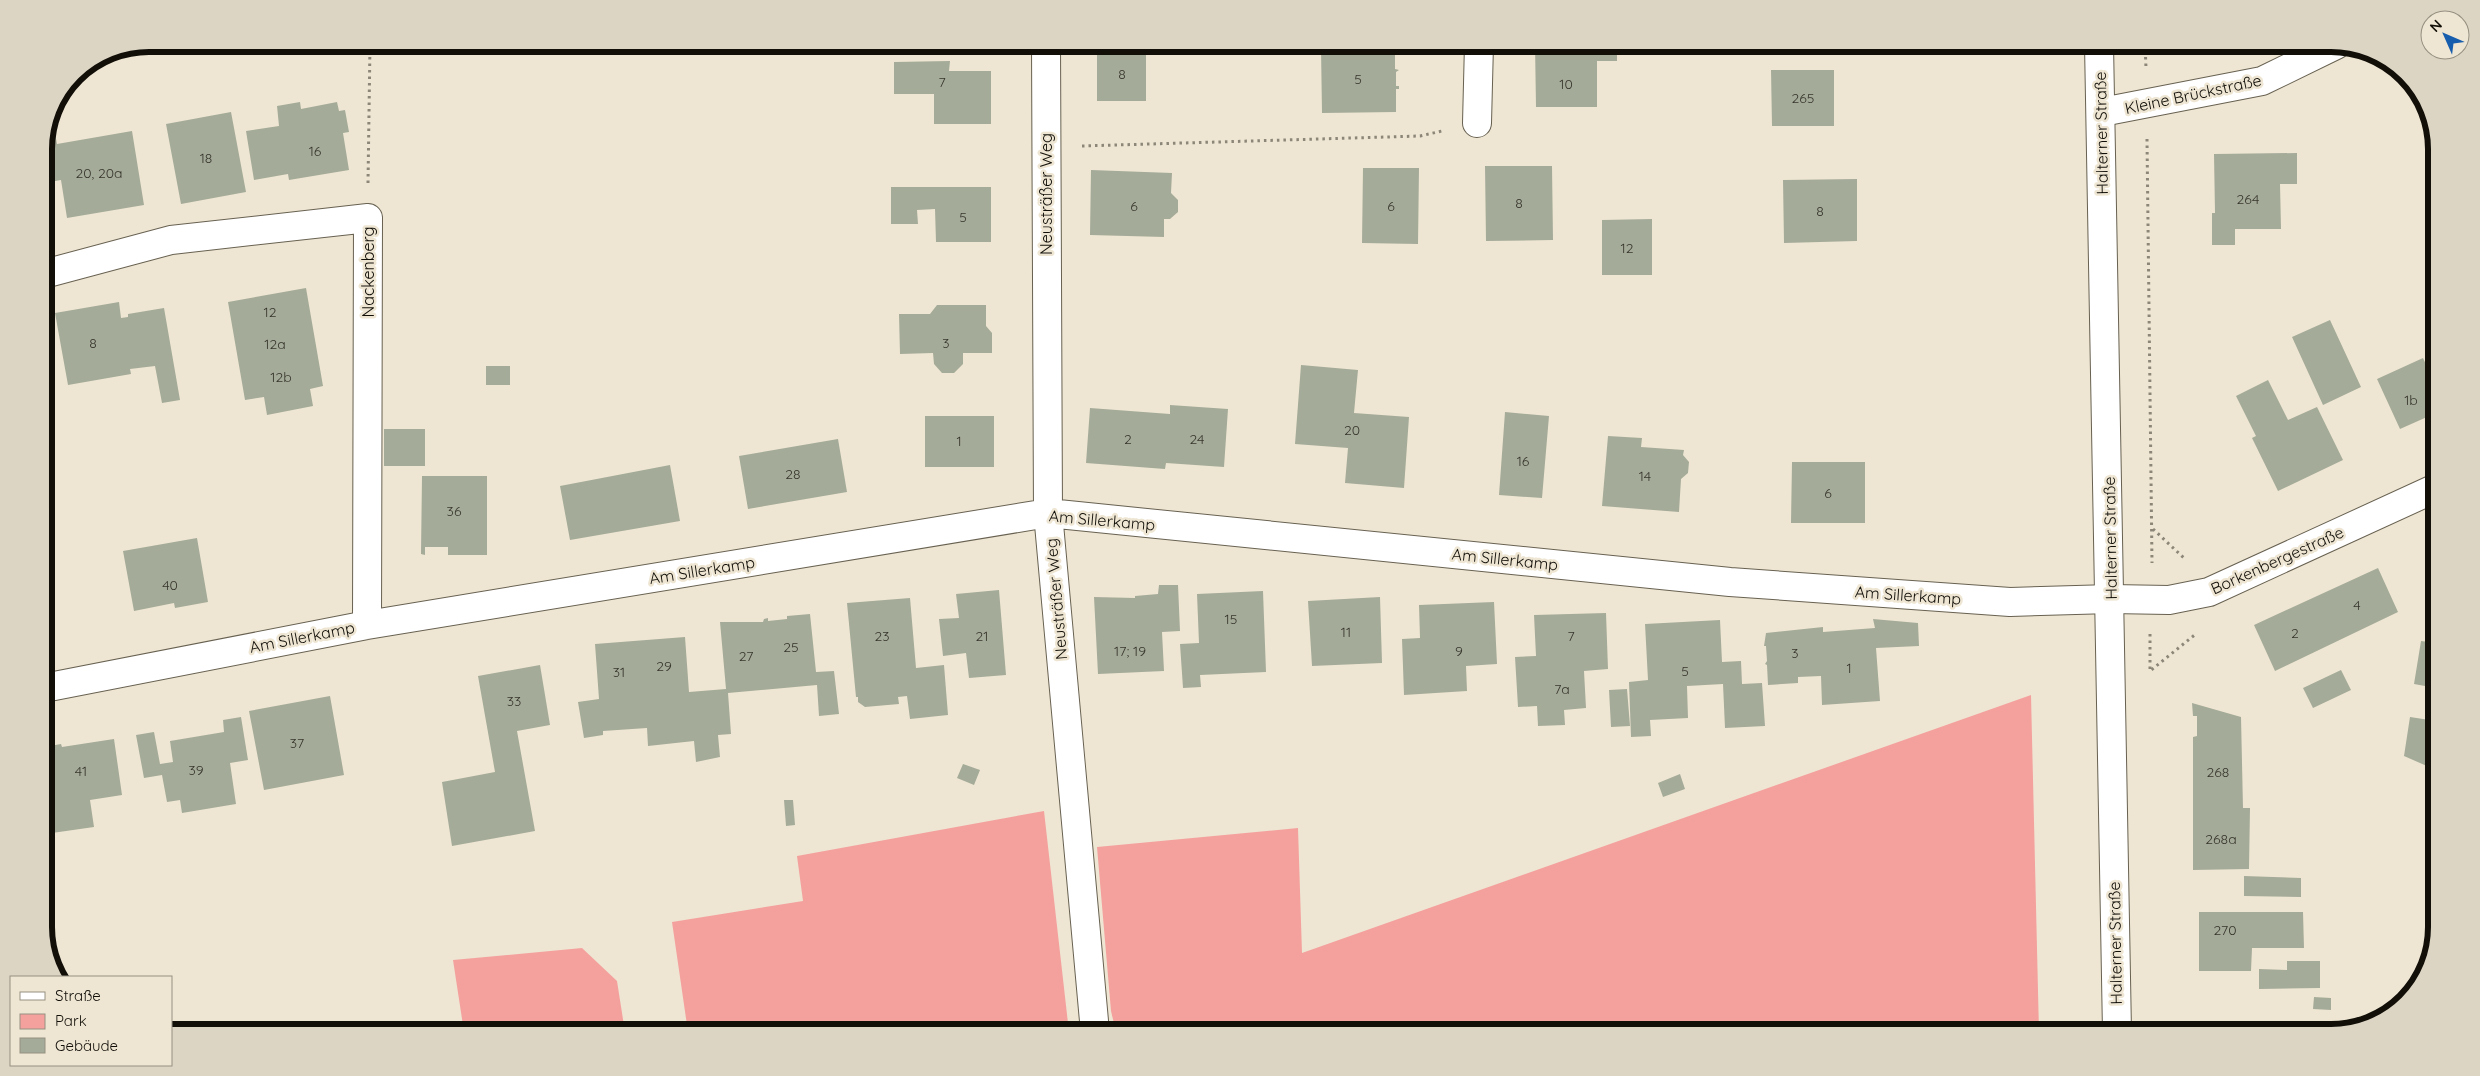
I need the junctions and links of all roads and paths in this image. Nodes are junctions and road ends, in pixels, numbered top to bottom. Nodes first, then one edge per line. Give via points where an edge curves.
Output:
1 (1479, 52) edge
2 (2099, 52) edge
3 (2145, 52) edge
4 (2322, 52) edge
5 (370, 53) edge
6 (1046, 53) edge
7 (2146, 104) junction
8 (2102, 112) junction
9 (1477, 123) joint
10 (1046, 148) junction
11 (368, 218) junction
12 (53, 272) edge
13 (2427, 492) edge
14 (1048, 513) junction
15 (2111, 599) junction
16 (2150, 599) junction
17 (367, 625) junction
18 (53, 686) edge
19 (1094, 1024) edge
20 (2117, 1024) edge

1 - 9 street
2 - 8 street, Halterner Straße
3 - 7 path
4 - 7 street, Kleine Brückstraße via 2262,81
5 - 11 path
6 - 10 street, Neusträßer Weg
7 - 8 street, Kleine Brückstraße
7 - 16 path via 2153,529
8 - 15 street, Halterner Straße
9 - 10 path via 1420,136
10 - 14 street, Neusträßer Weg
11 - 12 street, Nackenberg via 171,240
11 - 17 street, Nackenberg
13 - 16 street, Borkenbergestraße via 2208,592 2169,600
14 - 15 street, Am Sillerkamp via 1730,582 2010,602
14 - 17 street, Am Sillerkamp
14 - 19 street, Neusträßer Weg
15 - 16 street, Borkenbergestraße
15 - 20 street, Halterner Straße
17 - 18 street, Am Sillerkamp

